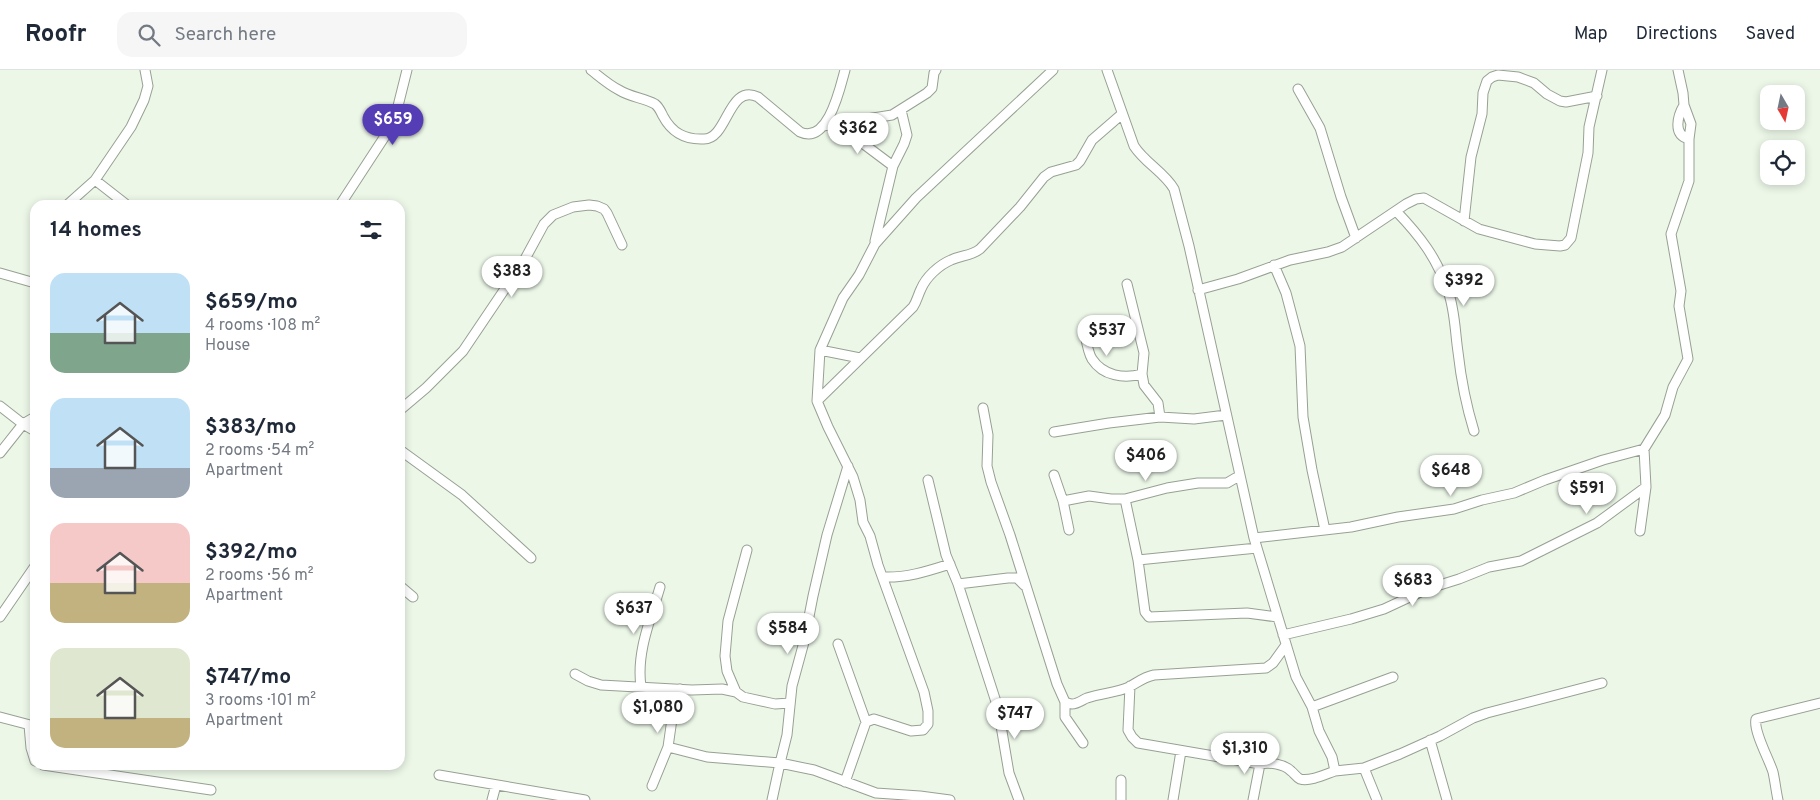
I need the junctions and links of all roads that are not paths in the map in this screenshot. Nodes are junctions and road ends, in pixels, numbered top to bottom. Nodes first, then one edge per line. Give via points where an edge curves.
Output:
1 (145, 70) edge
2 (407, 70) edge
3 (590, 70) edge
4 (846, 70) edge
5 (1053, 70) edge
6 (1107, 70) edge
7 (1602, 70) edge
8 (1678, 70) edge
9 (934, 71) edge
10 (1298, 89) dead end
11 (1597, 96) junction
12 (1684, 105) junction
13 (901, 110) junction
14 (831, 113) junction
15 (1122, 114) junction
16 (843, 122) junction
17 (823, 126) junction
18 (1689, 139) junction
19 (893, 166) junction
20 (95, 180) junction
21 (73, 200) edge
22 (121, 200) edge
23 (343, 200) edge
24 (1396, 211) junction
25 (1464, 220) junction
26 (1356, 238) junction
27 (875, 244) junction
28 (622, 245) dead end
29 (1274, 265) junction
30 (0, 273) edge
31 (30, 282) edge
32 (1127, 284) dead end
33 (1198, 290) junction
34 (1084, 328) dead end
35 (820, 350) junction
36 (860, 358) junction
37 (1142, 374) junction
38 (817, 401) junction
39 (0, 406) edge
40 (405, 406) edge
41 (983, 408) dead end
42 (1226, 415) junction
43 (1160, 417) junction
44 (30, 420) edge
45 (23, 424) junction
46 (30, 428) edge
47 (1474, 431) dead end
48 (1054, 432) dead end
49 (1644, 449) junction
50 (0, 453) edge
51 (405, 454) edge
52 (848, 466) junction
53 (1054, 476) dead end
54 (1239, 476) junction
55 (928, 480) dead end
56 (1646, 487) junction
57 (1125, 499) junction
58 (1063, 501) junction
59 (1069, 530) dead end
60 (1325, 530) junction
61 (1640, 531) dead end
62 (1254, 538) junction
63 (1257, 548) junction
64 (747, 550) dead end
65 (532, 558) dead end
66 (1138, 560) junction
67 (950, 564) junction
68 (30, 573) edge
69 (883, 577) junction
70 (958, 584) junction
71 (660, 586) dead end
72 (1026, 587) junction
73 (405, 590) edge
74 (413, 597) dead end
75 (0, 617) edge
76 (1277, 617) junction
77 (1283, 635) junction
78 (838, 644) dead end
79 (1286, 645) junction
80 (575, 674) dead end
81 (1393, 677) dead end
82 (1602, 683) dead end
83 (641, 686) junction
84 (1130, 686) junction
85 (680, 689) junction
86 (736, 692) junction
87 (1065, 702) junction
88 (790, 703) junction
89 (1819, 707) edge
90 (1312, 708) junction
91 (0, 717) edge
92 (866, 722) junction
93 (30, 725) edge
94 (1430, 740) junction
95 (1083, 743) dead end
96 (668, 747) junction
97 (1182, 751) junction
98 (780, 763) junction
99 (1260, 764) junction
100 (1364, 768) junction
101 (77, 770) edge
102 (1335, 771) junction
103 (439, 775) dead end
104 (1121, 780) dead end
105 (845, 782) junction
106 (496, 785) junction
107 (652, 786) dead end
108 (211, 790) dead end
109 (492, 800) edge
110 (586, 800) edge
111 (772, 800) edge
112 (950, 800) edge
113 (1019, 800) edge
114 (1121, 800) edge
115 (1174, 800) edge
116 (1253, 800) edge
117 (1377, 800) edge
118 (1447, 800) edge
119 (1778, 800) edge

1 - 20 street via 148,86 142,105
2 - 23 street via 396,114 387,133
3 - 17 street via 619,91 656,104 670,128 678,134 697,139 714,136 738,99 752,94 806,134
4 - 14 street
5 - 27 street via 916,198
6 - 15 street
7 - 11 street
8 - 12 street
9 - 13 street via 932,88
10 - 26 street via 1320,128
11 - 25 street via 1569,241 1560,246 1535,244 1478,229
11 - 25 street via 1566,102 1518,77 1498,75 1487,81 1471,157
12 - 18 street via 1691,124
12 - 18 street via 1677,122 1681,134
13 - 16 street via 885,117
13 - 19 street via 907,135
14 - 16 street
14 - 17 street
15 - 33 street via 1140,155 1174,189
15 - 36 street via 1092,140 1076,165 1044,177 980,249 974,254 952,259 930,276 913,307
16 - 17 street
16 - 19 street via 865,145
18 - 49 street via 1689,181 1672,234 1688,359 1673,386 1665,415
19 - 27 street
20 - 21 street
20 - 22 street
24 - 25 street via 1424,198
24 - 26 street
24 - 47 street via 1417,233 1439,268 1449,293 1464,400
26 - 29 street via 1328,252
27 - 35 street via 843,298
28 - 40 street via 604,208 589,205 573,207 553,215 462,351
29 - 33 street
29 - 60 street via 1286,293 1300,346 1303,417
30 - 31 street
32 - 37 street via 1144,353
33 - 42 street
34 - 37 street via 1091,358 1105,372 1132,377
35 - 36 street
35 - 38 street
36 - 38 street
37 - 43 street via 1144,385 1158,403
38 - 52 street
39 - 45 street
41 - 72 street via 988,436 987,466
42 - 43 street via 1194,419
42 - 54 street
43 - 48 street
44 - 45 street
45 - 46 street
45 - 50 street
49 - 56 street
49 - 60 street via 1454,509
51 - 65 street via 462,495
52 - 69 street via 863,522
52 - 88 street via 827,535
53 - 58 street
54 - 57 street via 1227,483 1198,483
54 - 62 street
55 - 67 street
56 - 61 street
56 - 77 street via 1597,523 1521,561 1489,567 1427,588 1384,609
57 - 58 street via 1089,496
57 - 66 street
58 - 59 street
60 - 62 street
62 - 63 street
63 - 66 street
63 - 76 street
64 - 86 street via 728,622 725,656
66 - 76 street via 1145,612 1150,617 1246,613
67 - 69 street via 923,573
67 - 70 street
68 - 75 street
69 - 92 street via 924,692 928,724 923,730 911,731 874,720
70 - 72 street via 1017,578
70 - 113 street via 998,708 1009,773
71 - 83 street via 643,650
72 - 87 street
73 - 74 street
76 - 77 street
77 - 79 street
78 - 92 street
79 - 84 street via 1266,668 1154,675
79 - 90 street via 1296,677
80 - 83 street via 601,685
81 - 90 street
82 - 94 street via 1487,713
83 - 85 street
84 - 87 street via 1085,698 1076,704
84 - 97 street via 1128,730 1132,738 1138,743
85 - 86 street
85 - 96 street
86 - 88 street via 775,704
87 - 95 street via 1065,717
88 - 98 street
89 - 119 street via 1756,719 1756,729 1773,773
90 - 102 street
91 - 93 street
92 - 105 street
94 - 100 street
94 - 118 street
96 - 98 street via 707,757
96 - 107 street
97 - 99 street
97 - 115 street
98 - 105 street
98 - 111 street
99 - 102 street via 1284,766 1302,780
99 - 116 street
100 - 102 street
100 - 117 street
101 - 108 street
103 - 106 street
104 - 114 street
105 - 112 street via 876,793
106 - 109 street
106 - 110 street

